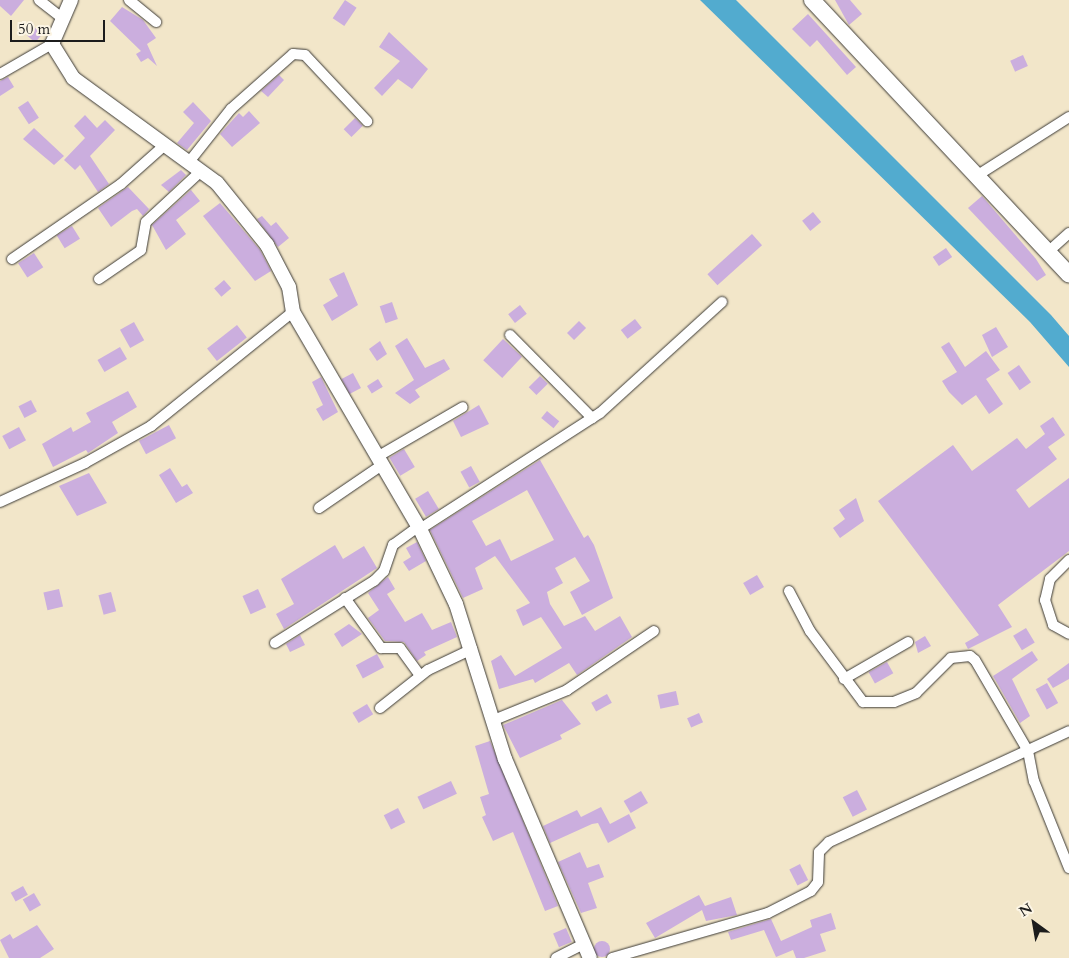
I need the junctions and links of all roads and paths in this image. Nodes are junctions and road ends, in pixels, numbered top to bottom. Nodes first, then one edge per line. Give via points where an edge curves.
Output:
1 (39, 0) edge
2 (71, 0) edge
3 (129, 0) edge
4 (812, 0) edge
5 (62, 18) junction
6 (156, 22) dead end
7 (52, 44) junction
8 (0, 74) edge
9 (1069, 117) edge
10 (367, 121) dead end
11 (165, 146) junction
12 (188, 162) junction
13 (201, 171) junction
14 (978, 175) junction
15 (1069, 232) edge
16 (1049, 251) junction
17 (12, 259) dead end
18 (1069, 274) edge
19 (99, 280) dead end
20 (722, 302) dead end
21 (293, 312) junction
22 (510, 335) dead end
23 (463, 407) dead end
24 (592, 418) junction
25 (379, 461) junction
26 (0, 502) edge
27 (320, 508) dead end
28 (419, 528) junction
29 (1069, 560) edge
30 (789, 591) dead end
31 (345, 598) junction
32 (654, 631) dead end
33 (1069, 634) edge
34 (908, 642) dead end
35 (275, 643) dead end
36 (472, 649) junction
37 (420, 676) junction
38 (844, 679) junction
39 (380, 708) dead end
40 (494, 720) junction
41 (1069, 731) edge
42 (1028, 752) junction
43 (1069, 868) edge
44 (584, 944) junction
45 (556, 958) edge
46 (590, 958) edge
47 (612, 958) edge

1 - 5 street
2 - 5 street
3 - 6 street
4 - 14 main road
5 - 7 street
7 - 8 street
7 - 11 street via 73,78
9 - 14 street
10 - 12 street via 305,55 293,54 231,109
11 - 12 street
11 - 17 street via 121,184
12 - 13 street
13 - 19 street via 146,222 141,250
13 - 21 street via 217,182 267,245 289,287
14 - 16 main road
15 - 16 street
16 - 18 main road
20 - 24 street
21 - 25 street
21 - 26 street via 151,426 85,463
22 - 24 street
23 - 25 street
24 - 28 street
25 - 27 street
25 - 28 street
28 - 31 street via 389,550 384,571
28 - 36 street
29 - 33 street via 1050,579 1045,600 1053,624
30 - 38 street via 810,631
31 - 35 street
31 - 37 street via 381,648 400,648
32 - 40 street via 567,690
34 - 38 street
36 - 37 street
36 - 40 street
37 - 39 street
38 - 42 street via 863,702 894,702 916,693 951,658 970,656
40 - 44 street via 524,805
41 - 42 street
42 - 43 street via 1034,781
42 - 47 street via 829,842 819,852 818,882 785,904
44 - 45 street
44 - 46 street

